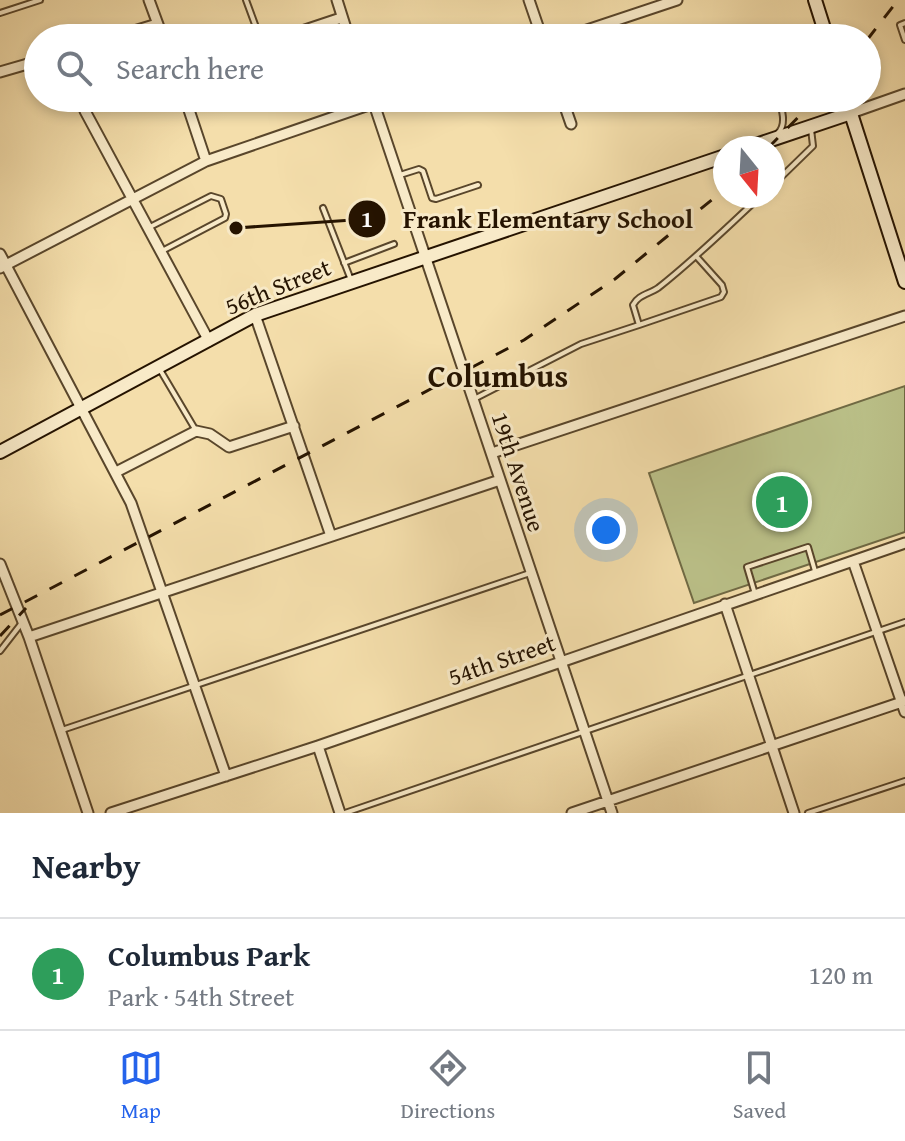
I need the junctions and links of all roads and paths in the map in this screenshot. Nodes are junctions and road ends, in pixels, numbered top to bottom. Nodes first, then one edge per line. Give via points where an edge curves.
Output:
1 (40, 0) edge
2 (149, 0) edge
3 (246, 0) edge
4 (337, 0) edge
5 (529, 0) edge
6 (677, 0) edge
7 (815, 0) edge
8 (664, 2) edge
9 (0, 13) edge
10 (341, 18) junction
11 (905, 23) edge
12 (157, 24) edge
13 (255, 24) edge
14 (323, 24) edge
15 (343, 24) edge
16 (537, 24) edge
17 (602, 24) edge
18 (823, 24) edge
19 (905, 40) edge
20 (24, 65) edge
21 (0, 72) edge
22 (905, 94) edge
23 (881, 102) edge
24 (86, 112) edge
25 (190, 112) edge
26 (342, 112) edge
27 (377, 112) edge
28 (567, 112) edge
29 (780, 112) edge
30 (854, 112) edge
31 (851, 113) junction
32 (571, 124) dead end
33 (811, 126) junction
34 (776, 136) edge
35 (783, 136) edge
36 (713, 160) edge
37 (206, 161) junction
38 (785, 173) edge
39 (398, 176) junction
40 (478, 185) dead end
41 (134, 198) junction
42 (323, 208) dead end
43 (748, 208) edge
44 (150, 227) junction
45 (394, 244) dead end
46 (162, 251) junction
47 (0, 254) edge
48 (696, 256) junction
49 (424, 257) junction
50 (344, 263) junction
51 (3, 266) edge
52 (352, 282) junction
53 (905, 282) edge
54 (255, 315) junction
55 (905, 316) edge
56 (639, 325) junction
57 (209, 341) junction
58 (159, 368) junction
59 (473, 399) junction
60 (82, 408) junction
61 (294, 426) junction
62 (196, 431) junction
63 (0, 452) edge
64 (492, 453) junction
65 (116, 472) junction
66 (500, 480) junction
67 (331, 536) junction
68 (905, 543) edge
69 (853, 561) junction
70 (0, 564) edge
71 (530, 573) junction
72 (816, 573) junction
73 (161, 592) junction
74 (755, 594) junction
75 (725, 604) junction
76 (905, 622) edge
77 (23, 623) junction
78 (878, 631) junction
79 (29, 637) junction
80 (0, 651) edge
81 (560, 661) junction
82 (749, 674) junction
83 (194, 685) junction
84 (904, 705) edge
85 (60, 730) junction
86 (584, 732) junction
87 (772, 744) junction
88 (318, 746) junction
89 (226, 776) junction
90 (905, 781) edge
91 (608, 801) junction
92 (88, 813) edge
93 (111, 813) edge
94 (342, 813) edge
95 (572, 813) edge
96 (612, 813) edge
97 (794, 813) edge
98 (808, 813) edge

1 - 9 lane
2 - 12 street
3 - 13 lane
4 - 10 street
5 - 16 street
6 - 8 street
7 - 18 street
8 - 17 street
10 - 14 street
10 - 15 street
11 - 19 lane via 900,25
20 - 21 street
22 - 23 street
24 - 41 street
25 - 37 street
26 - 37 street
27 - 39 street, 19th Avenue
28 - 32 street
29 - 34 lane via 783,126
30 - 31 street
31 - 33 street
31 - 53 street
33 - 35 street
33 - 38 lane via 813,146
36 - 49 street, 56th Street
37 - 41 street
39 - 40 lane via 423,171 436,199
39 - 49 street, 19th Avenue
41 - 44 street
41 - 51 street
42 - 50 lane
43 - 48 lane
44 - 46 street
44 - 46 lane via 211,196 221,199 225,218
45 - 50 lane
46 - 57 street
47 - 51 street
48 - 56 lane via 636,299
48 - 56 lane via 722,285 721,297
49 - 52 street, 56th Street
49 - 59 street, 19th Avenue
50 - 52 lane
51 - 60 street
52 - 54 street, 56th Street
54 - 57 street, 56th Street
54 - 61 street
55 - 64 street
56 - 59 lane via 581,344
57 - 58 street, 56th Street
58 - 60 street, 56th Street
58 - 62 lane
59 - 64 street, 19th Avenue
60 - 63 street, 56th Street
60 - 65 street
61 - 62 street via 229,447
61 - 67 street
62 - 65 street
64 - 66 street, 19th Avenue
65 - 73 street
66 - 67 street
66 - 71 street, 19th Avenue
67 - 73 street
68 - 69 street, 54th Street
69 - 72 street, 54th Street
69 - 78 street
70 - 77 street
71 - 81 street, 19th Avenue
71 - 83 lane
72 - 74 street, 54th Street
72 - 74 lane via 808,547 747,567
73 - 79 street
73 - 83 street
74 - 75 street, 54th Street
75 - 81 street, 54th Street
75 - 82 street
76 - 78 lane
77 - 79 street
77 - 80 lane
78 - 82 lane
78 - 84 street
79 - 85 street
81 - 86 street, 19th Avenue
81 - 88 street, 54th Street
82 - 86 lane
82 - 87 street
83 - 85 lane
83 - 89 street
84 - 87 street
85 - 92 street
86 - 91 street, 19th Avenue
86 - 94 lane
87 - 91 street
87 - 97 street
88 - 89 street, 54th Street
88 - 94 street
89 - 93 street, 54th Street
90 - 98 lane
91 - 95 street
91 - 96 street, 19th Avenue

